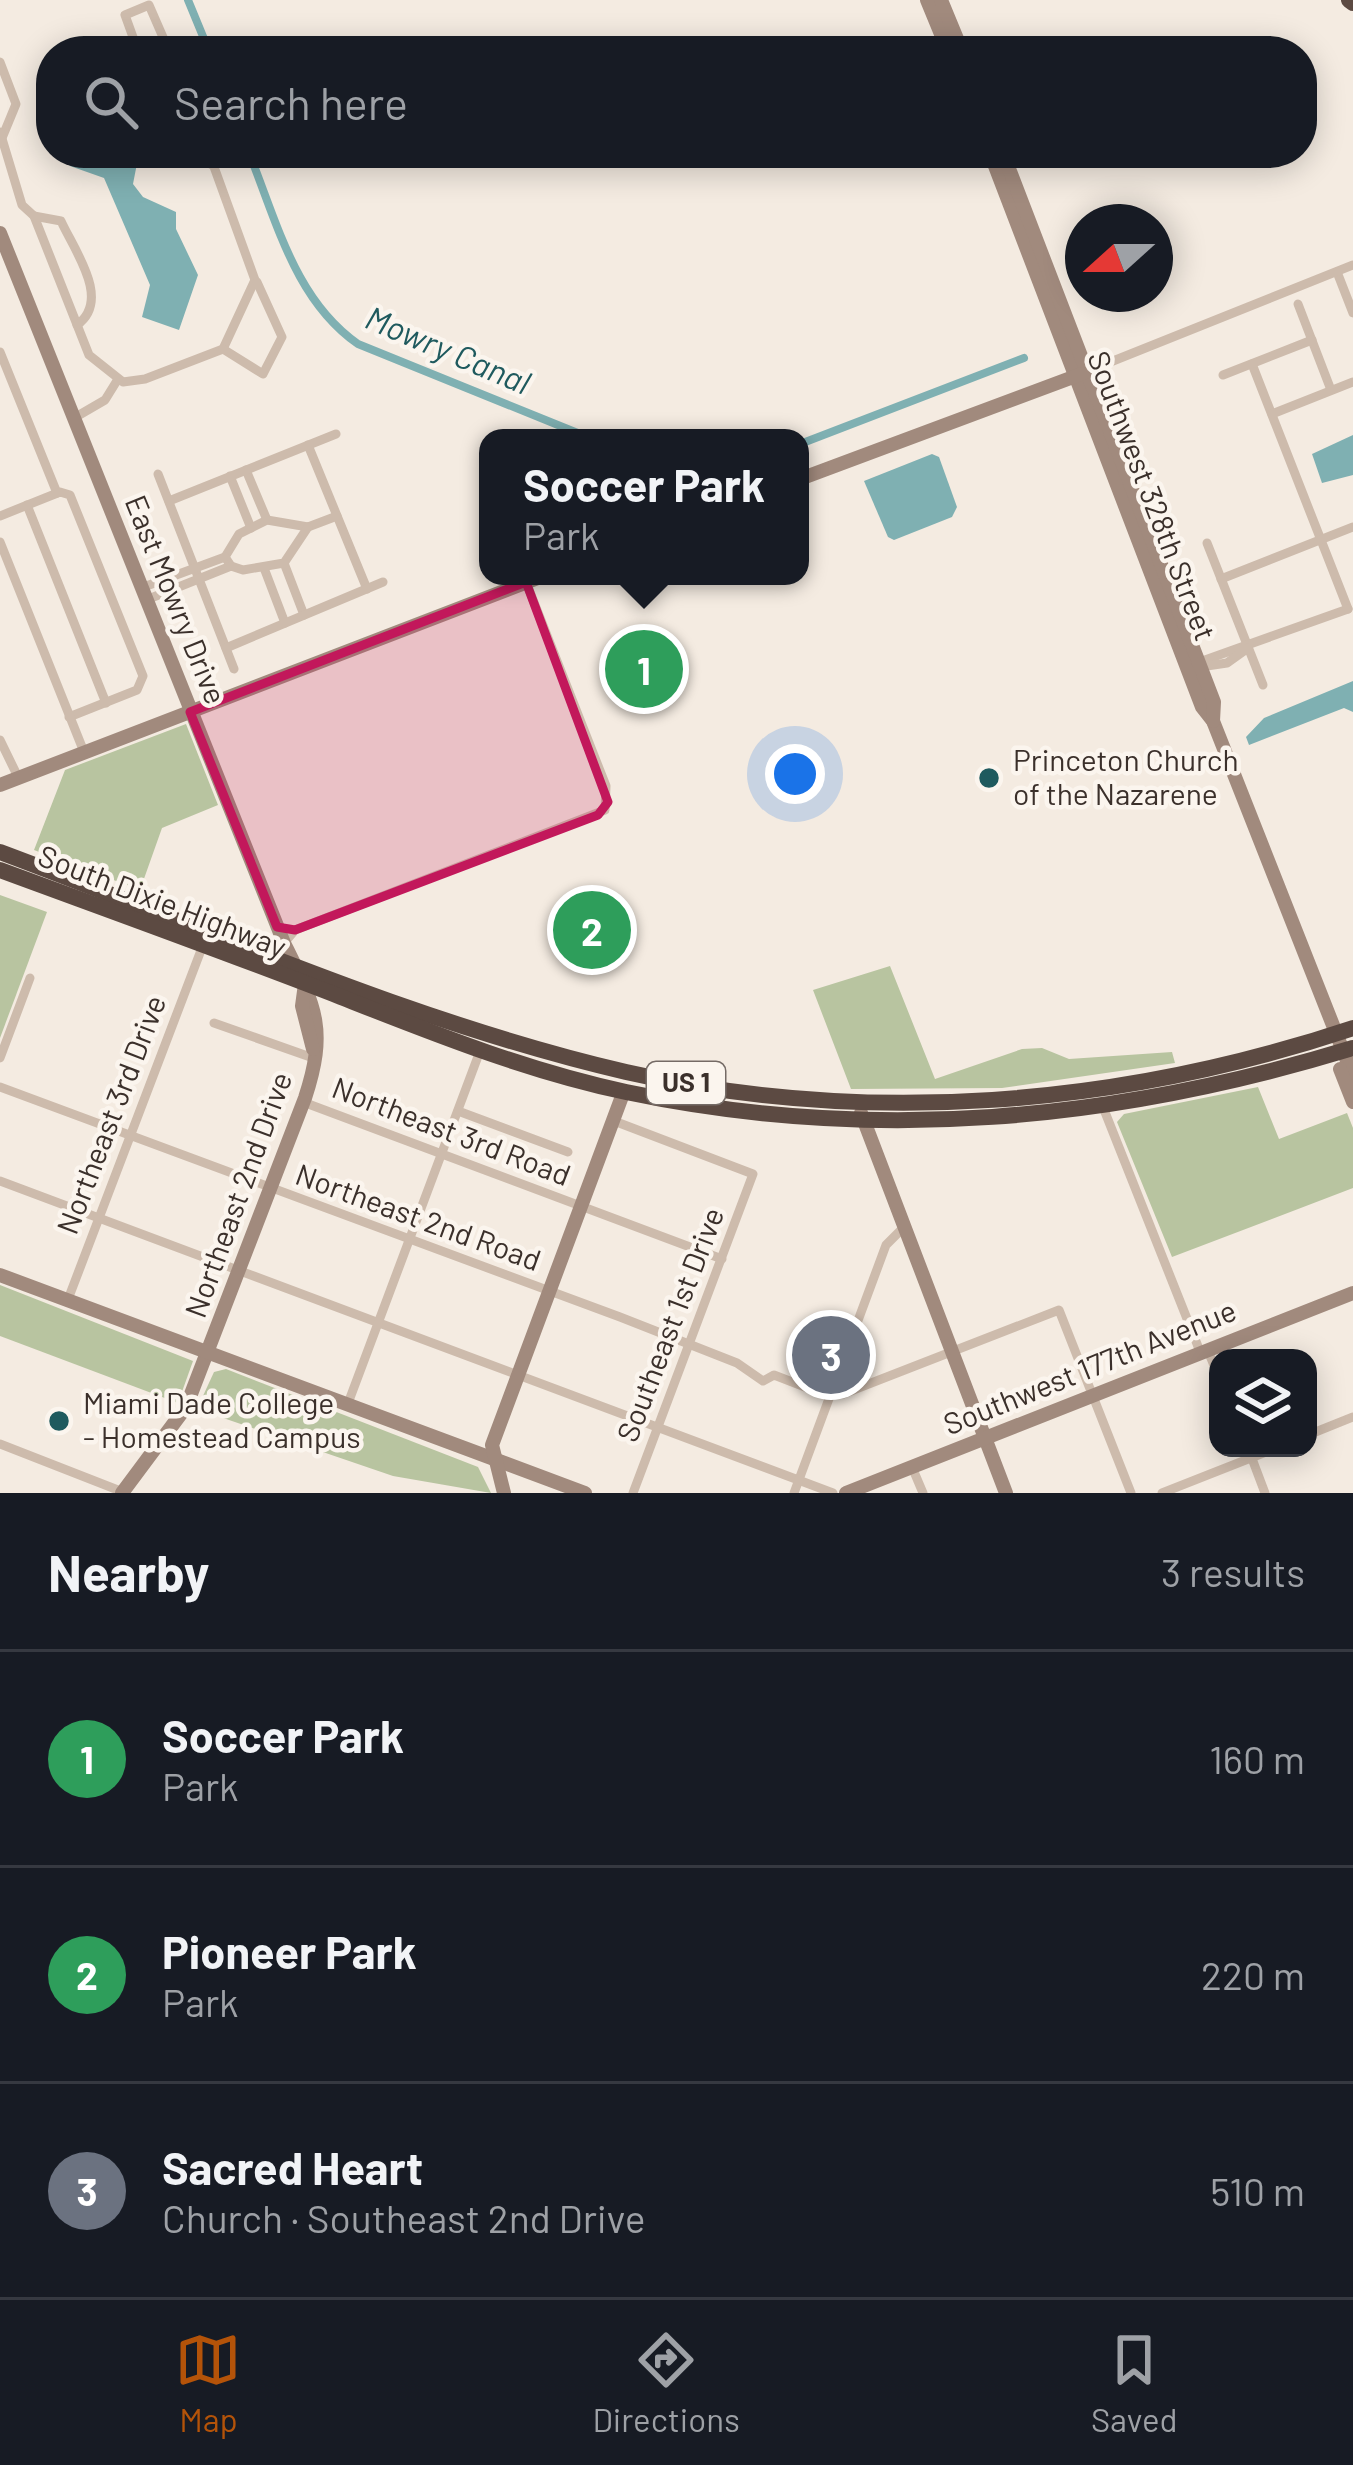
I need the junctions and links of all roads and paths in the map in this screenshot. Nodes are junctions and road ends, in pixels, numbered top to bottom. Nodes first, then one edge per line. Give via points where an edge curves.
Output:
1 (927, 0) edge
2 (941, 0) edge
3 (133, 36) edge
4 (162, 36) edge
5 (942, 36) edge
6 (956, 36) edge
7 (0, 62) edge
8 (1, 135) edge
9 (215, 168) edge
10 (996, 168) edge
11 (1008, 168) edge
12 (34, 216) junction
13 (0, 233) edge
14 (1353, 266) edge
15 (1336, 272) junction
16 (255, 280) junction
17 (1298, 304) dead end
18 (1353, 313) edge
19 (77, 325) junction
20 (1312, 340) junction
21 (223, 349) junction
22 (0, 352) edge
23 (1252, 364) junction
24 (1083, 374) junction
25 (1223, 375) dead end
26 (118, 379) junction
27 (1353, 382) edge
28 (1331, 390) junction
29 (1272, 414) junction
30 (74, 418) junction
31 (336, 434) dead end
32 (308, 445) junction
33 (246, 470) junction
34 (158, 474) dead end
35 (809, 475) edge
36 (230, 476) junction
37 (57, 493) junction
38 (169, 500) junction
39 (0, 502) edge
40 (27, 505) junction
41 (3, 515) edge
42 (337, 516) junction
43 (267, 520) junction
44 (308, 527) junction
45 (1353, 527) edge
46 (250, 528) junction
47 (1321, 540) junction
48 (0, 542) edge
49 (1207, 543) dead end
50 (228, 562) junction
51 (284, 563) junction
52 (264, 568) junction
53 (197, 573) junction
54 (1221, 579) junction
55 (383, 582) dead end
56 (518, 585) edge
57 (527, 585) edge
58 (367, 589) junction
59 (143, 594) junction
60 (1350, 608) edge
61 (304, 615) junction
62 (286, 623) junction
63 (226, 647) junction
64 (1248, 648) junction
65 (1200, 668) junction
66 (234, 669) dead end
67 (1263, 685) dead end
68 (106, 703) junction
69 (190, 712) junction
70 (69, 717) junction
71 (1214, 721) junction
72 (2, 745) edge
73 (84, 752) junction
74 (10, 780) edge
75 (0, 852) edge
76 (0, 869) edge
77 (277, 927) junction
78 (296, 930) junction
79 (284, 943) junction
80 (202, 945) junction
81 (293, 962) junction
82 (30, 978) dead end
83 (305, 984) junction
84 (214, 1023) dead end
85 (1353, 1028) edge
86 (1341, 1047) edge
87 (480, 1051) junction
88 (312, 1056) junction
89 (0, 1058) edge
90 (531, 1066) junction
91 (622, 1071) junction
92 (1353, 1076) edge
93 (0, 1087) edge
94 (715, 1088) junction
95 (1096, 1090) junction
96 (625, 1091) junction
97 (303, 1102) junction
98 (860, 1102) junction
99 (1353, 1102) edge
100 (1104, 1108) junction
101 (458, 1112) junction
102 (614, 1121) junction
103 (861, 1121) junction
104 (130, 1136) junction
105 (568, 1152) dead end
106 (442, 1154) junction
107 (0, 1181) edge
108 (270, 1189) junction
109 (582, 1207) junction
110 (99, 1218) junction
111 (903, 1228) junction
112 (410, 1240) junction
113 (722, 1259) junction
114 (240, 1270) junction
115 (0, 1275) edge
116 (550, 1292) junction
117 (1353, 1293) edge
118 (67, 1302) junction
119 (379, 1321) junction
120 (689, 1345) junction
121 (950, 1351) junction
122 (1204, 1352) junction
123 (208, 1354) junction
124 (1209, 1360) edge
125 (518, 1374) junction
126 (829, 1395) junction
127 (1093, 1396) junction
128 (347, 1406) junction
129 (1353, 1417) edge
130 (658, 1426) junction
131 (1317, 1431) edge
132 (985, 1438) junction
133 (0, 1444) edge
134 (1241, 1457) edge
135 (1252, 1457) edge
136 (493, 1461) junction
137 (912, 1467) junction
138 (799, 1479) junction
139 (1000, 1491) edge
140 (123, 1492) edge
141 (504, 1493) edge
142 (585, 1493) edge
143 (633, 1493) edge
144 (794, 1493) edge
145 (833, 1493) edge
146 (846, 1493) edge
147 (923, 1493) edge
148 (1131, 1493) edge
149 (1162, 1493) edge
150 (1265, 1493) edge

1 - 5 street
2 - 6 street
3 - 4 street via 125,15 148,5
7 - 8 street via 16,104
8 - 12 street via 22,205
9 - 16 street
10 - 24 street, Southwest 328th Street
11 - 24 street, Southwest 328th Street
12 - 19 street
12 - 19 street via 61,221 92,289
13 - 30 street, East Mowry Drive
14 - 15 street
15 - 18 street
15 - 24 street
16 - 21 street
16 - 21 street via 282,337 263,374
17 - 20 street
19 - 26 street via 94,364
20 - 23 street
20 - 28 street
21 - 26 street via 145,379
22 - 37 street
23 - 25 street
23 - 29 street
24 - 35 street
24 - 65 street, Southwest 328th Street
24 - 71 street, Southwest 328th Street via 1202,707
26 - 30 street via 105,400
27 - 28 street
28 - 29 street
29 - 47 street
30 - 59 street, East Mowry Drive
31 - 32 street
32 - 33 street
32 - 42 street
33 - 36 street
33 - 43 street
34 - 38 street
36 - 38 street
36 - 46 street
37 - 40 street
37 - 68 street via 71,497 143,679
38 - 53 street
39 - 41 street
40 - 41 street
40 - 68 street
42 - 44 street
42 - 58 street
43 - 44 street
43 - 46 street
44 - 51 street
45 - 47 street
46 - 50 street
47 - 54 street
47 - 60 street
48 - 70 street
49 - 54 street
50 - 52 street
50 - 53 street
51 - 52 street
51 - 61 street
52 - 62 street
53 - 59 street
53 - 63 street
54 - 64 street
55 - 58 street
56 - 69 street
57 - 78 street via 608,802 598,814
58 - 61 street
59 - 69 street, East Mowry Drive
60 - 64 street
61 - 62 street
62 - 63 street
63 - 66 street
64 - 65 street
64 - 67 street
65 - 71 street, Southwest 328th Street
68 - 70 street
69 - 73 street
69 - 77 street, East Mowry Drive
70 - 73 street
71 - 86 street, Southwest 328th Street
72 - 74 street
73 - 74 street
75 - 81 highway, South Dixie Highway / US 1
76 - 80 highway, South Dixie Highway / US 1
77 - 78 street
77 - 79 street, East Mowry Drive
78 - 79 street
79 - 81 street, East Mowry Drive
80 - 83 highway, South Dixie Highway / US 1
80 - 104 street, Northeast 3rd Drive
81 - 83 street, East Mowry Drive
81 - 91 highway, US 1 via 486,1033
82 - 89 street
83 - 87 highway, US 1
83 - 88 street, Northeast 2nd Drive
84 - 88 street
85 - 86 highway, US 1
86 - 92 street
86 - 95 highway, US 1
86 - 99 street
86 - 100 highway, US 1 via 1222,1086
87 - 90 highway, US 1
87 - 101 street
88 - 97 street, Northeast 2nd Drive
90 - 91 highway via 549,1060 611,1076
90 - 96 highway, US 1
91 - 94 highway, US 1
93 - 104 street, Northeast 2nd Road
94 - 96 highway via 697,1094 639,1084
94 - 98 highway, US 1
95 - 98 highway, US 1
95 - 100 street
96 - 102 street
96 - 103 highway, US 1 via 742,1112
97 - 106 street, Northeast 3rd Road
97 - 108 street, Northeast 2nd Drive
98 - 103 street
100 - 103 highway, US 1
100 - 122 street
101 - 105 street
101 - 106 street
102 - 109 street
102 - 113 street, Southeast 1st Drive via 752,1174
103 - 111 street
104 - 108 street, Northeast 2nd Road
104 - 110 street, Northeast 3rd Drive
106 - 109 street, Northeast 3rd Road
106 - 112 street
107 - 110 street
108 - 112 street, Northeast 2nd Road
108 - 114 street, Northeast 2nd Drive
109 - 113 street, Northeast 3rd Road
109 - 116 street
110 - 114 street
110 - 118 street, Northeast 3rd Drive
111 - 121 street
111 - 126 street via 886,1245
112 - 116 street, Northeast 2nd Road
112 - 119 street
113 - 120 street, Southeast 1st Drive
114 - 119 street
114 - 123 street, Northeast 2nd Drive
115 - 118 street
116 - 120 street, Northeast 2nd Road
116 - 125 street
117 - 122 street, Southwest 177th Avenue
118 - 123 street
119 - 125 street
119 - 128 street
120 - 126 street, Northeast 2nd Road via 763,1381 774,1375
120 - 130 street, Southeast 1st Drive
121 - 126 street
121 - 127 street via 1059,1310
121 - 132 street
122 - 124 street
122 - 127 street, Southwest 177th Avenue
123 - 128 street
123 - 140 street, Northeast 2nd Drive via 179,1420
125 - 130 street
125 - 136 street
126 - 138 street
127 - 132 street, Southwest 177th Avenue
127 - 148 street
128 - 136 street
129 - 131 street
130 - 138 street
130 - 143 street, Southeast 1st Drive
132 - 137 street, Southwest 177th Avenue
132 - 139 street
133 - 140 street
134 - 149 street
135 - 150 street
136 - 141 street
136 - 142 street
137 - 146 street, Southwest 177th Avenue
137 - 147 street
138 - 144 street
138 - 145 street

